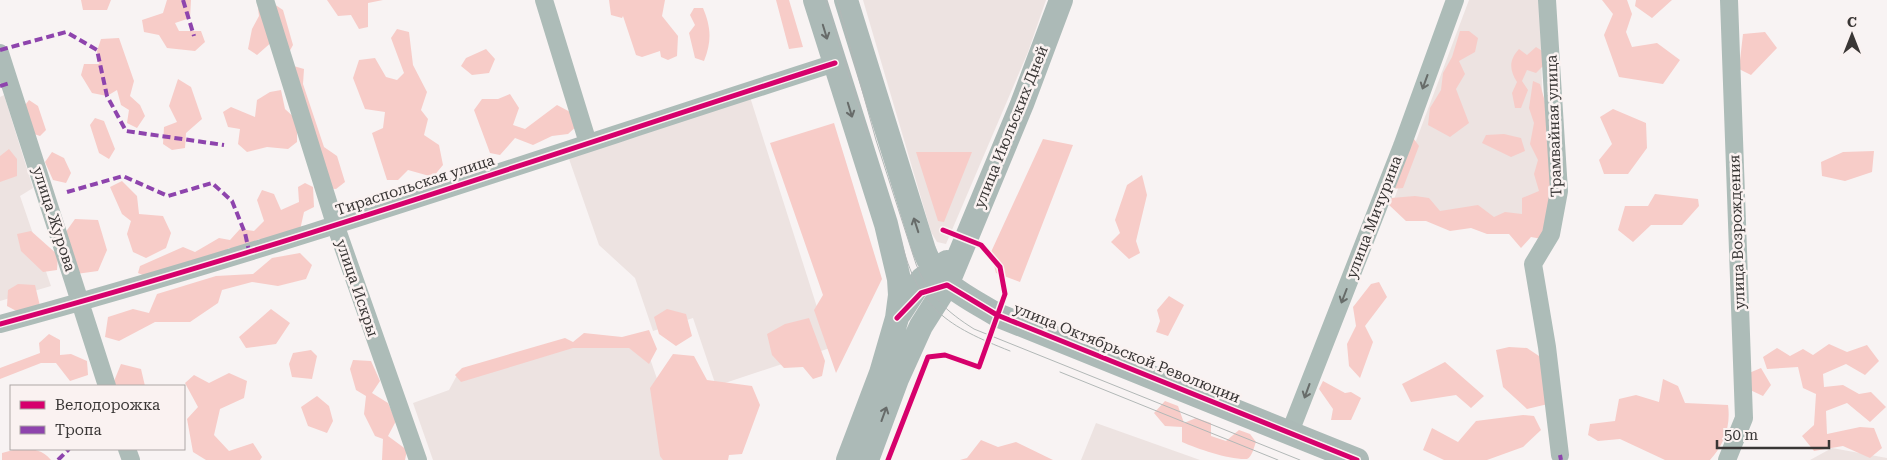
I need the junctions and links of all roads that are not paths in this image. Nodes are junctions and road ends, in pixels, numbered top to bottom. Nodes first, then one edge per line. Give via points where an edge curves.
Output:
1 (265, 0) edge
2 (544, 0) edge
3 (816, 0) edge
4 (846, 0) edge
5 (1061, 0) edge
6 (1455, 0) edge
7 (1547, 0) edge
8 (1729, 0) edge
9 (0, 53) edge
10 (862, 54) junction
11 (835, 63) junction
12 (888, 137) junction
13 (588, 143) junction
14 (860, 145) junction
15 (335, 224) junction
16 (940, 278) junction
17 (80, 302) junction
18 (897, 318) junction
19 (0, 324) edge
20 (107, 385) edge
21 (1290, 432) junction
22 (1560, 455) dead end
23 (418, 460) edge
24 (848, 460) edge
25 (867, 460) edge
26 (1357, 460) edge
27 (1727, 460) edge

1 - 15 street, улица Искры
2 - 13 street
3 -> 11 main road
4 - 10 main road
5 - 16 main road, улица Июльских Дней via 1022,104 959,254
6 -> 21 street, улица Мичурина
7 - 22 street, Трамвайная улица via 1559,191 1552,234 1533,264
8 - 27 street, улица Возрождения via 1744,418
9 - 17 street, улица Журова
10 - 11 main road, Тираспольская улица
10 - 12 main road
11 - 13 street, Тираспольская улица
11 -> 14 main road
12 - 14 main road
16 -> 12 main road via 924,250
13 - 15 street, Тираспольская улица
14 - 18 main road via 897,268 900,294
15 - 17 street, Тираспольская улица
15 - 23 street, улица Искры
16 - 18 main road
16 - 21 main road, улица Октябрьской Революции via 997,315
25 -> 16 main road, улица Июльских Дней
17 - 19 street, Тираспольская улица
17 - 20 street, улица Журова
18 - 24 main road via 881,373
21 - 26 main road, улица Октябрьской Революции

